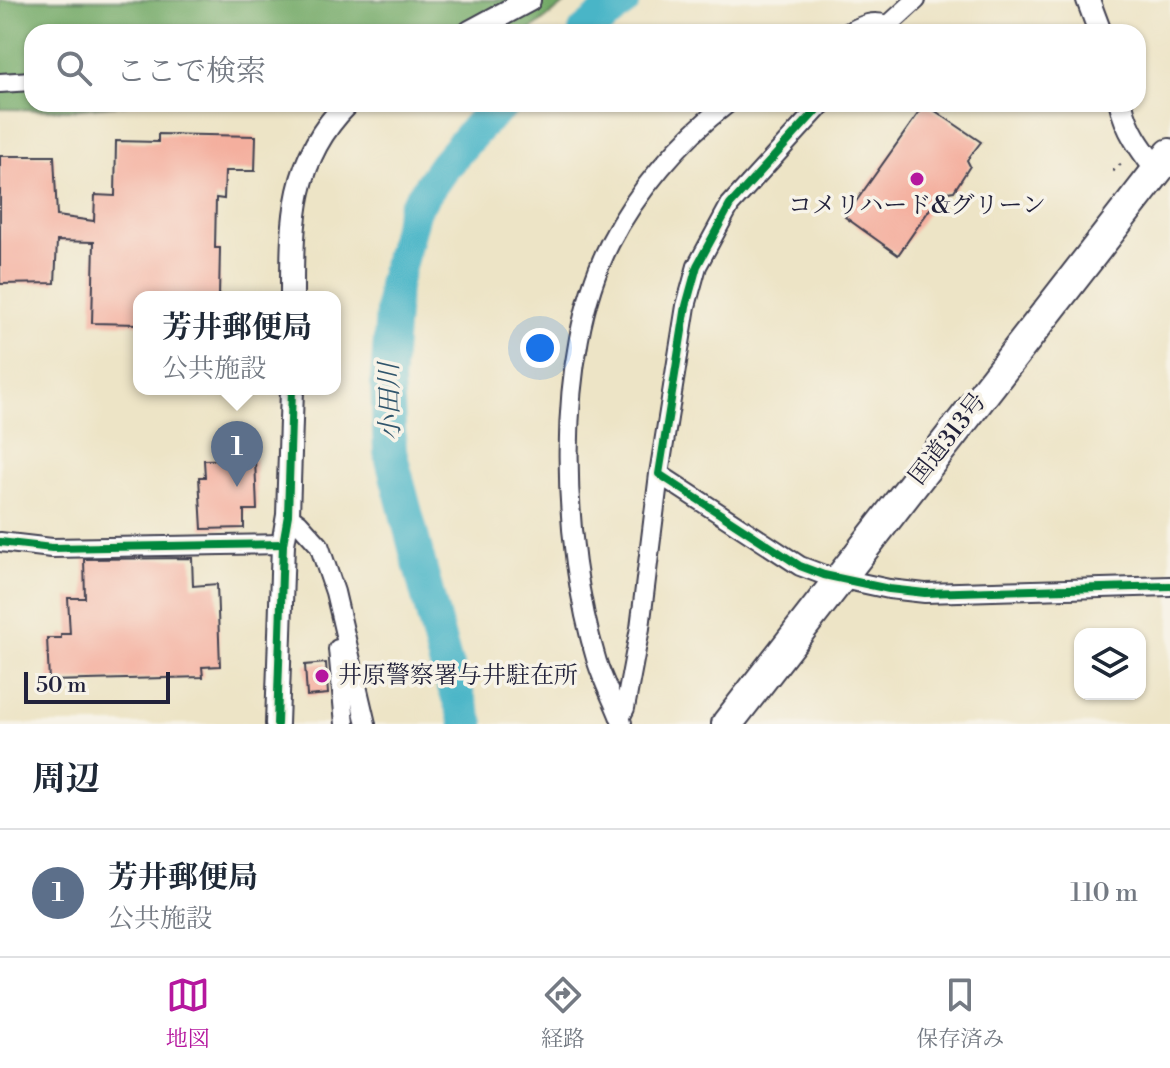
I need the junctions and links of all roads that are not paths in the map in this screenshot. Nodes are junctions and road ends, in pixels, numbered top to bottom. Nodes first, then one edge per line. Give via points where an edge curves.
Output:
1 (529, 0) edge
2 (916, 0) edge
3 (1088, 0) edge
4 (485, 24) edge
5 (889, 24) edge
6 (1097, 24) edge
7 (24, 82) edge
8 (0, 83) edge
9 (340, 112) edge
10 (718, 112) edge
11 (815, 112) edge
12 (1123, 112) edge
13 (1164, 162) edge
14 (292, 291) edge
15 (292, 395) edge
16 (659, 474) junction
17 (288, 515) junction
18 (0, 542) edge
19 (283, 544) junction
20 (840, 577) junction
21 (1170, 586) edge
22 (345, 636) junction
23 (621, 721) edge
24 (277, 724) edge
25 (345, 724) edge
26 (366, 724) edge
27 (727, 724) edge

1 - 4 street
2 - 5 street
3 - 6 street
7 - 8 street
9 - 14 street via 319,137 295,203
10 - 23 street via 684,141 610,244 591,295 575,366 570,419 573,549 598,663
11 - 16 street via 730,205 697,266
12 - 13 street via 1135,141
13 - 20 highway, 国道313号
15 - 17 street
16 - 20 street via 784,557
16 - 23 street via 640,628
17 - 19 street
17 - 22 street via 319,545
18 - 19 street via 52,548
19 - 24 street
20 - 21 street via 925,593
20 - 27 highway, 国道313号
22 - 25 street via 338,650
22 - 26 street

